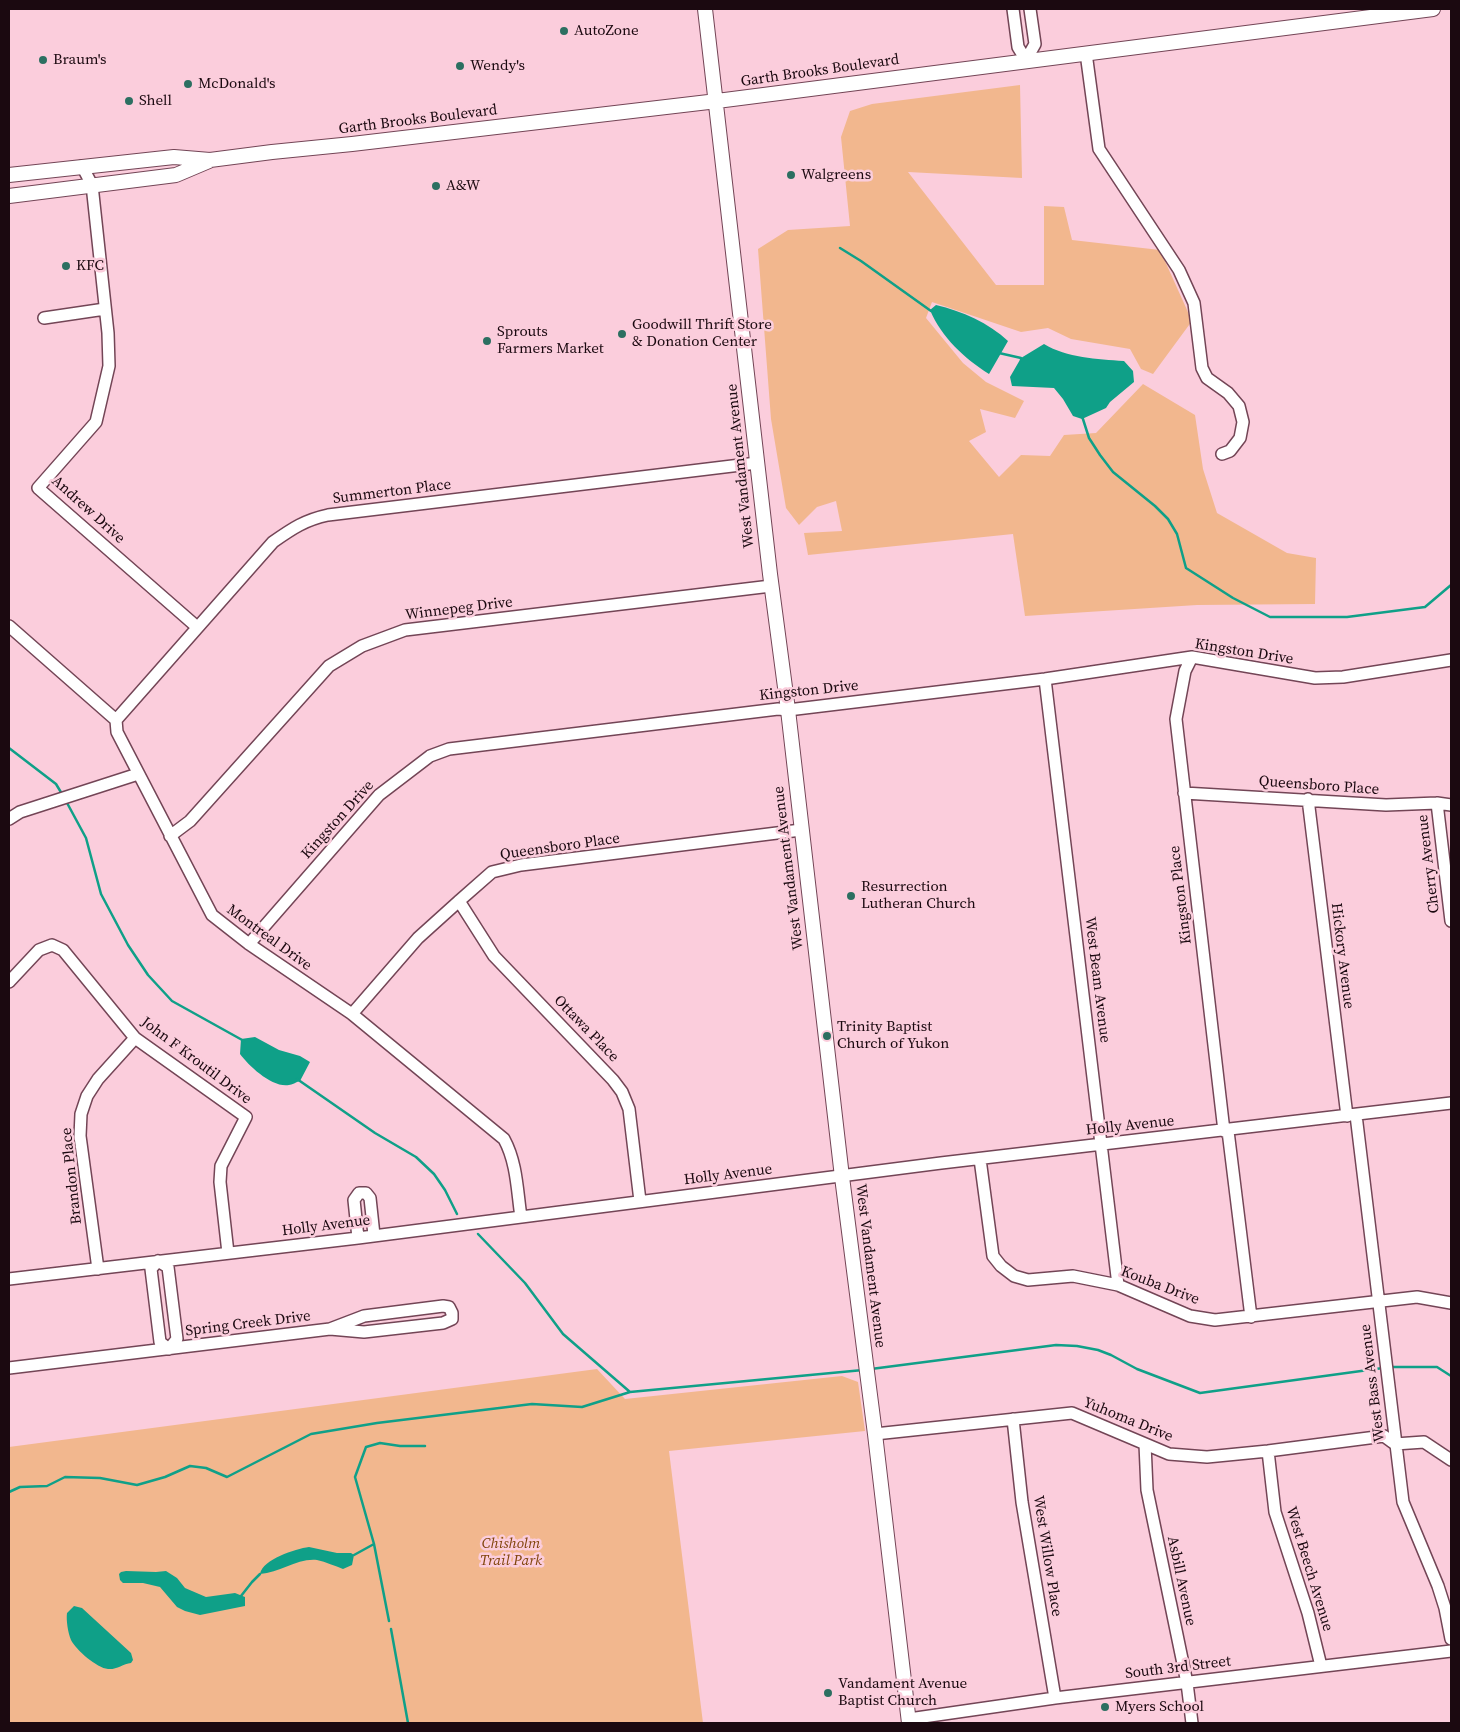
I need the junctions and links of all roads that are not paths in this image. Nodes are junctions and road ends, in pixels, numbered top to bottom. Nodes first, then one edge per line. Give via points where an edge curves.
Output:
1 (705, 9) edge
2 (1030, 9) edge
3 (1433, 9) edge
4 (1013, 10) edge
5 (1086, 53) junction
6 (1026, 60) junction
7 (717, 101) junction
8 (210, 160) junction
9 (82, 166) junction
10 (9, 175) edge
11 (92, 185) junction
12 (9, 196) edge
13 (105, 309) junction
14 (44, 318) dead end
15 (1222, 454) dead end
16 (757, 463) junction
17 (771, 586) junction
18 (9, 626) edge
19 (197, 627) junction
20 (1192, 657) junction
21 (1451, 660) edge
22 (1045, 680) junction
23 (788, 710) junction
24 (116, 720) junction
25 (138, 774) junction
26 (1184, 793) junction
27 (1308, 799) junction
28 (1437, 803) junction
29 (1451, 805) edge
30 (9, 819) edge
31 (801, 830) junction
32 (170, 836) junction
33 (459, 901) junction
34 (1451, 921) edge
35 (249, 944) junction
36 (9, 982) edge
37 (352, 1014) junction
38 (135, 1038) junction
39 (1451, 1103) edge
40 (1351, 1115) junction
41 (1226, 1131) junction
42 (1102, 1144) junction
43 (980, 1159) junction
44 (842, 1176) junction
45 (640, 1201) junction
46 (520, 1217) junction
47 (374, 1235) junction
48 (358, 1238) junction
49 (228, 1253) junction
50 (158, 1261) junction
51 (98, 1269) junction
52 (9, 1279) edge
53 (1118, 1285) junction
54 (1378, 1302) junction
55 (1451, 1303) edge
56 (1251, 1317) junction
57 (330, 1329) junction
58 (169, 1349) junction
59 (9, 1368) edge
60 (1013, 1419) junction
61 (875, 1434) junction
62 (1145, 1444) junction
63 (1395, 1444) junction
64 (1268, 1451) junction
65 (1451, 1460) edge
66 (1451, 1639) edge
67 (1451, 1651) edge
68 (1321, 1666) junction
69 (1187, 1683) junction
70 (1055, 1698) junction
71 (909, 1721) edge
72 (1192, 1723) edge

1 - 7 street, West Vandament Avenue
2 - 4 street
2 - 6 street via 1035,44
3 - 5 street, Garth Brooks Boulevard
4 - 6 street via 1018,47
5 - 6 street, Garth Brooks Boulevard
5 - 15 street via 1099,149 1179,270 1194,303 1202,368 1207,378 1228,393 1239,406 1243,422 1240,438 1230,451
6 - 7 street, Garth Brooks Boulevard
7 - 8 street, Garth Brooks Boulevard
7 - 16 street, West Vandament Avenue
8 - 9 street, Garth Brooks Boulevard via 174,157
8 - 11 street, Garth Brooks Boulevard via 176,175
9 - 10 street, Garth Brooks Boulevard
9 - 11 street, Andrew Drive
11 - 12 street, Garth Brooks Boulevard
11 - 13 street, Andrew Drive
13 - 14 street
13 - 19 street, Andrew Drive via 109,366 96,422 38,488
16 - 17 street, West Vandament Avenue
16 - 19 street, Summerton Place via 338,513 308,520 273,542
17 - 23 street, West Vandament Avenue
17 - 32 street, Winnepeg Drive via 405,630 362,646 329,666 190,821
18 - 24 street
19 - 24 street, Summerton Place
20 - 21 street, Kingston Drive via 1315,678 1343,677
20 - 22 street, Kingston Drive
20 - 26 street, Kingston Place via 1185,671 1176,719
22 - 23 street, Kingston Drive
22 - 42 street, West Beam Avenue
23 - 31 street, West Vandament Avenue
23 - 35 street, Kingston Drive via 459,748 430,756 378,795
24 - 25 street, Montreal Drive via 117,732
25 - 30 street via 20,812
25 - 32 street, Montreal Drive
26 - 27 street, Queensboro Place
26 - 41 street, Kingston Place
27 - 28 street, Queensboro Place via 1386,805
27 - 40 street, Hickory Avenue
28 - 29 street, Queensboro Place
28 - 34 street, Cherry Avenue
31 - 33 street, Queensboro Place via 521,865 492,872
31 - 44 street, West Vandament Avenue
32 - 35 street, Montreal Drive via 212,915
33 - 37 street, Queensboro Place via 418,938
33 - 45 street, Ottawa Place via 494,956 622,1092 629,1109
35 - 37 street, Montreal Drive
36 - 38 street, John F Kroutil Drive via 39,950 52,946 63,950
37 - 46 street, Montreal Drive via 504,1139 514,1163
38 - 49 street, John F Kroutil Drive via 246,1117 221,1166
38 - 51 street, Brandon Place via 98,1079 81,1114 80,1136
39 - 40 street, Holly Avenue
40 - 41 street, Holly Avenue
40 - 54 street, West Bass Avenue
41 - 42 street, Holly Avenue
41 - 56 street, Kingston Place
42 - 43 street, Holly Avenue
42 - 53 street, West Beam Avenue
43 - 44 street, Holly Avenue
43 - 53 street, Kouba Drive via 993,1256 1001,1266 1014,1276 1028,1280 1073,1276
44 - 45 street, Holly Avenue
44 - 61 street, West Vandament Avenue
45 - 46 street, Holly Avenue
46 - 47 street, Holly Avenue
47 - 48 street, Holly Avenue
47 - 48 street via 370,1198 366,1193 359,1193 354,1200
48 - 49 street, Holly Avenue
49 - 50 street, Holly Avenue
50 - 51 street, Holly Avenue
50 - 58 street, Spring Creek Drive via 151,1269 160,1342
50 - 58 street, Spring Creek Drive via 168,1267 171,1285 177,1339
51 - 52 street, Holly Avenue
53 - 56 street, Kouba Drive via 1190,1316 1215,1320
54 - 55 street, Kouba Drive via 1417,1297
54 - 56 street, Kouba Drive
54 - 63 street, West Bass Avenue
57 - 57 street, Spring Creek Drive via 364,1332 435,1324 452,1319 452,1313 449,1307 443,1306 364,1316
57 - 58 street, Spring Creek Drive
58 - 59 street, Spring Creek Drive
60 - 61 street, Yuhoma Drive
60 - 62 street, Yuhoma Drive via 1072,1413
60 - 70 street, West Willow Place via 1022,1502
61 - 71 street, West Vandament Avenue
62 - 64 street, Yuhoma Drive via 1169,1454 1207,1457
62 - 69 street, Asbill Avenue via 1147,1490
63 - 64 street, Yuhoma Drive via 1384,1436
63 - 65 street, Yuhoma Drive via 1424,1442
63 - 66 street, West Bass Avenue via 1403,1502 1438,1586
64 - 68 street, West Beech Avenue via 1275,1512 1308,1613
67 - 68 street, South 3rd Street
68 - 69 street, South 3rd Street
69 - 70 street, South 3rd Street
69 - 72 street, Asbill Avenue
70 - 71 street, South 3rd Street

